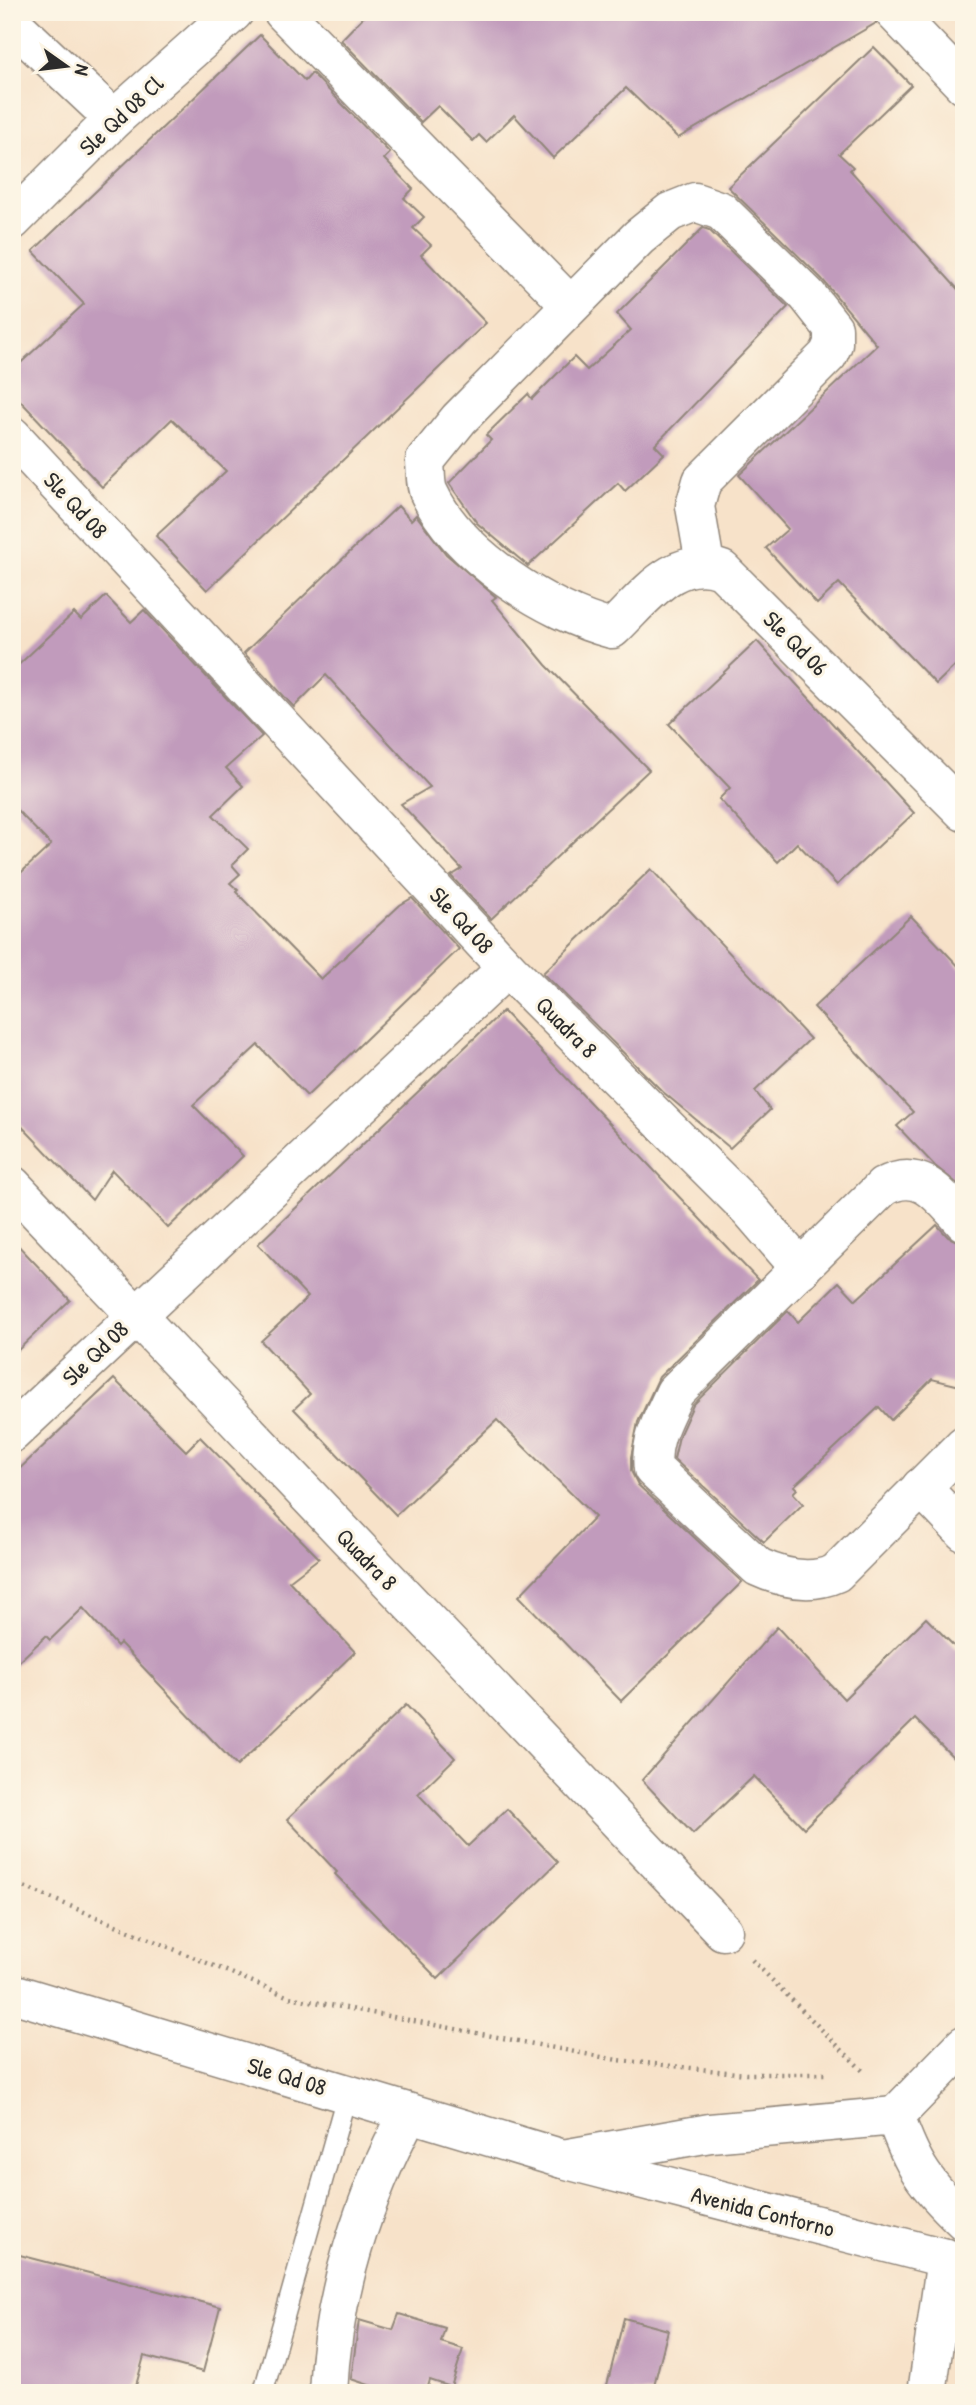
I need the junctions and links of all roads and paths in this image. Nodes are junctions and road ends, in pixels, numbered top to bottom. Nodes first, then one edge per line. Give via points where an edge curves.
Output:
1 (234, 12) edge
2 (283, 12) edge
3 (894, 12) edge
4 (12, 23) edge
5 (964, 85) edge
6 (114, 120) junction
7 (12, 221) edge
8 (570, 305) junction
9 (12, 436) edge
10 (705, 564) junction
11 (964, 812) edge
12 (507, 968) junction
13 (12, 1185) edge
14 (964, 1222) edge
15 (800, 1269) junction
16 (134, 1316) junction
17 (12, 1433) edge
18 (964, 1445) edge
19 (921, 1487) junction
20 (964, 1532) edge
21 (12, 1882) edge
22 (723, 1931) joint
23 (12, 1993) edge
24 (964, 2045) edge
25 (839, 2074) dead end
26 (852, 2074) dead end
27 (865, 2074) junction
28 (923, 2086) junction
29 (347, 2094) junction
30 (409, 2113) junction
31 (895, 2116) junction
32 (563, 2159) junction
33 (964, 2221) edge
34 (955, 2261) edge
35 (263, 2393) edge
36 (328, 2393) edge
37 (927, 2393) edge

1 - 6 street, Sle Qd 08 Cl
2 - 8 street
3 - 5 street
4 - 6 street
6 - 7 street, Sle Qd 08 Cl
8 - 10 street via 441,439 425,461 428,491 481,558 547,604 612,629 673,571
8 - 10 street via 639,237 670,212 695,202 721,211 807,295 832,328 828,355 702,481 695,506
9 - 12 street, Sle Qd 08
10 - 11 street, Sle Qd 06 via 722,570
12 - 15 street, Quadra 8 via 751,1211
12 - 16 street, Sle Qd 08
13 - 16 street, Quadra 8
14 - 15 street via 928,1183 915,1178 892,1182
15 - 19 street via 675,1392 655,1435 653,1469 758,1567 779,1577 812,1580 836,1573
16 - 17 street, Sle Qd 08
16 - 22 street, Quadra 8
18 - 19 street
19 - 20 street
21 - 25 path via 289,1997 617,2060 746,2074
22 - 27 path
23 - 29 street, Sle Qd 08
24 - 28 street
26 - 27 path
27 - 28 path
28 - 31 street
29 - 30 street, Sle Qd 08
29 - 35 lane
30 - 32 street, Sle Qd 08
30 - 36 street via 386,2156 360,2223 337,2311
31 - 32 street via 710,2133
31 - 33 street via 911,2161
32 - 34 street, Avenida Contorno
34 - 37 street

